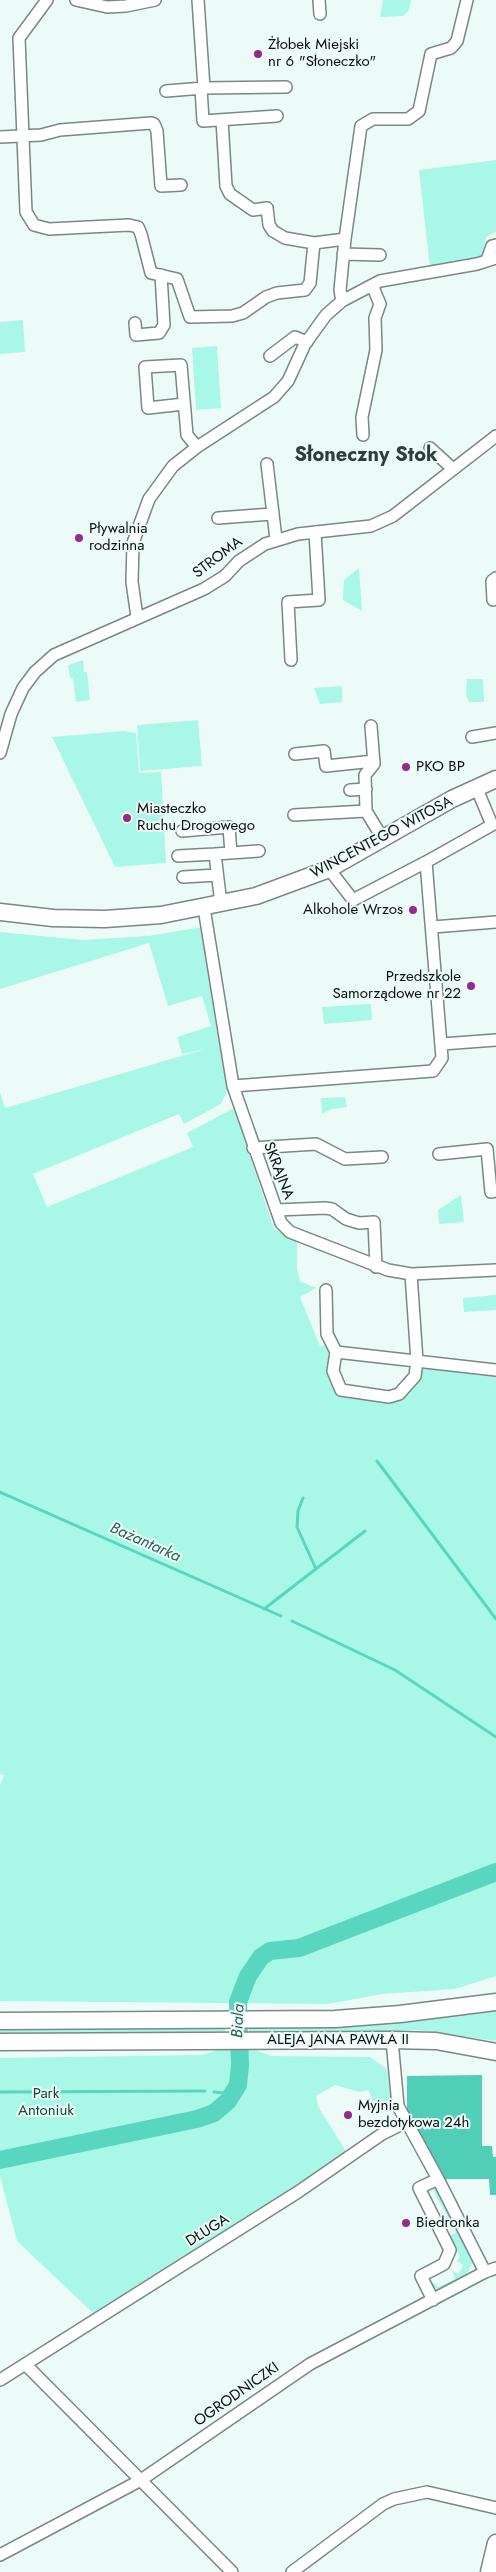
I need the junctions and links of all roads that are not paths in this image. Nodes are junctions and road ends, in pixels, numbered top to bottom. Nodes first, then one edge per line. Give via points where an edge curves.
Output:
1 (47, 0) edge
2 (76, 0) edge
3 (155, 0) edge
4 (198, 0) edge
5 (319, 0) edge
6 (467, 0) edge
7 (320, 14) dead end
8 (286, 87) dead end
9 (202, 88) junction
10 (166, 91) dead end
11 (277, 116) dead end
12 (222, 120) junction
13 (22, 136) junction
14 (0, 137) edge
15 (181, 185) dead end
16 (345, 239) junction
17 (314, 243) junction
18 (496, 245) edge
19 (343, 254) junction
20 (380, 255) dead end
21 (492, 259) edge
22 (161, 275) junction
23 (372, 285) junction
24 (342, 301) junction
25 (135, 323) dead end
26 (307, 342) junction
27 (270, 356) dead end
28 (184, 404) junction
29 (363, 435) dead end
30 (496, 436) edge
31 (197, 447) junction
32 (430, 448) dead end
33 (267, 464) dead end
34 (453, 469) junction
35 (272, 514) junction
36 (218, 518) dead end
37 (315, 532) junction
38 (276, 539) junction
39 (496, 578) edge
40 (493, 600) dead end
41 (137, 617) junction
42 (291, 660) dead end
43 (371, 726) dead end
44 (496, 733) edge
45 (472, 737) dead end
46 (2, 738) edge
47 (0, 753) edge
48 (295, 754) dead end
49 (374, 761) junction
50 (496, 779) edge
51 (366, 789) junction
52 (350, 790) dead end
53 (477, 790) junction
54 (366, 811) junction
55 (294, 815) dead end
56 (182, 831) dead end
57 (383, 838) junction
58 (259, 851) dead end
59 (231, 853) junction
60 (215, 854) junction
61 (178, 856) dead end
62 (426, 862) junction
63 (329, 869) junction
64 (217, 875) junction
65 (184, 877) dead end
66 (221, 904) junction
67 (204, 908) junction
68 (0, 912) edge
69 (496, 922) edge
70 (433, 927) junction
71 (496, 1040) edge
72 (442, 1044) junction
73 (234, 1086) junction
74 (254, 1148) junction
75 (439, 1154) dead end
76 (382, 1157) dead end
77 (496, 1191) edge
78 (277, 1210) junction
79 (376, 1266) junction
80 (496, 1270) edge
81 (411, 1274) junction
82 (326, 1290) dead end
83 (336, 1352) junction
84 (416, 1362) junction
85 (496, 1370) edge
86 (496, 2002) edge
87 (0, 2021) edge
88 (392, 2040) junction
89 (0, 2042) edge
90 (496, 2052) edge
91 (406, 2122) junction
92 (438, 2179) junction
93 (490, 2270) edge
94 (433, 2300) junction
95 (25, 2364) junction
96 (0, 2380) edge
97 (141, 2480) junction
98 (496, 2508) edge
99 (496, 2543) edge
100 (0, 2555) edge
101 (232, 2572) edge
102 (292, 2572) edge
103 (489, 2572) edge

1 - 13 street via 19,38
2 - 3 street via 107,7
4 - 9 street
5 - 7 street
6 - 16 street via 457,41 451,48 431,54 419,111 408,118 372,119 361,126
8 - 9 street
9 - 10 street
9 - 12 street via 203,121
11 - 12 street
12 - 17 street via 226,186 236,200 253,210 268,208 273,232 285,238
13 - 14 street
13 - 15 street via 60,130 154,124 162,186
13 - 22 street via 26,212 34,224 49,229 129,225 138,228 151,273
16 - 17 street
16 - 19 street
17 - 22 street via 310,283 305,290 277,293 232,316 190,316 176,279
18 - 21 street via 492,246
19 - 20 street
19 - 24 street
21 - 23 street via 403,275
22 - 25 street via 164,325 159,333 136,335
23 - 24 street
23 - 29 street via 380,304 375,318 376,350 362,417
24 - 26 street via 326,315
26 - 27 street via 295,337
26 - 31 street via 288,381 274,397
28 - 28 street via 148,408 145,367 181,365
28 - 31 street via 187,434
30 - 34 street, STROMA
31 - 41 street via 165,474 142,513 132,567 133,604
32 - 34 street
33 - 35 street
34 - 37 street, STROMA via 383,522
35 - 36 street
35 - 38 street
37 - 38 street, STROMA
37 - 42 street via 319,600 288,602
38 - 41 street, STROMA via 238,561 225,576 204,589
39 - 40 street via 492,580
41 - 46 street, STROMA via 64,650 43,664 23,688
43 - 49 street
44 - 45 street
46 - 47 street, STROMA
48 - 49 street via 324,751 326,766
49 - 51 street via 365,775
50 - 53 main road, WINCENTEGO WITOSA
51 - 52 street
51 - 54 street
53 - 57 main road, WINCENTEGO WITOSA via 452,799
53 - 62 street via 492,825
54 - 55 street
54 - 57 street
56 - 59 street via 229,827
57 - 63 main road, WINCENTEGO WITOSA
58 - 59 street
59 - 60 street
60 - 61 street
60 - 64 street
62 - 63 street via 352,900
62 - 70 street
63 - 66 main road, WINCENTEGO WITOSA via 273,891
64 - 65 street
64 - 66 street
66 - 67 main road, WINCENTEGO WITOSA
67 - 68 main road, WINCENTEGO WITOSA via 105,919
67 - 73 street, SKRAJNA
69 - 70 street
70 - 72 street
71 - 72 street
72 - 73 street via 442,1058 433,1071
73 - 74 street, SKRAJNA
74 - 76 street via 316,1144 345,1159
74 - 78 street, SKRAJNA
75 - 77 street via 488,1149 491,1192
78 - 79 street, SKRAJNA via 281,1223 290,1232
78 - 79 street via 325,1208 332,1209 346,1220 374,1222
79 - 81 street, SKRAJNA
80 - 81 street, SKRAJNA
81 - 84 street
82 - 83 street via 327,1334
83 - 84 street
83 - 84 street via 333,1372 341,1390 389,1397 399,1394 415,1376
84 - 85 street
86 - 87 main road, ALEJA JANA PAWŁA II via 335,2019
88 - 89 main road, ALEJA JANA PAWŁA II
88 - 90 main road, ALEJA JANA PAWŁA II via 436,2041
88 - 91 street via 398,2106
91 - 92 street
91 - 95 street, DŁUGA via 382,2134 298,2192
92 - 93 street
92 - 94 street via 419,2188 450,2250 444,2264 421,2276
93 - 94 street, OGRODNICZKI
94 - 97 street, OGRODNICZKI via 302,2368
95 - 96 street, DŁUGA
95 - 97 street
97 - 100 street, OGRODNICZKI
97 - 101 street
98 - 102 street via 427,2492 394,2499
99 - 103 main road

